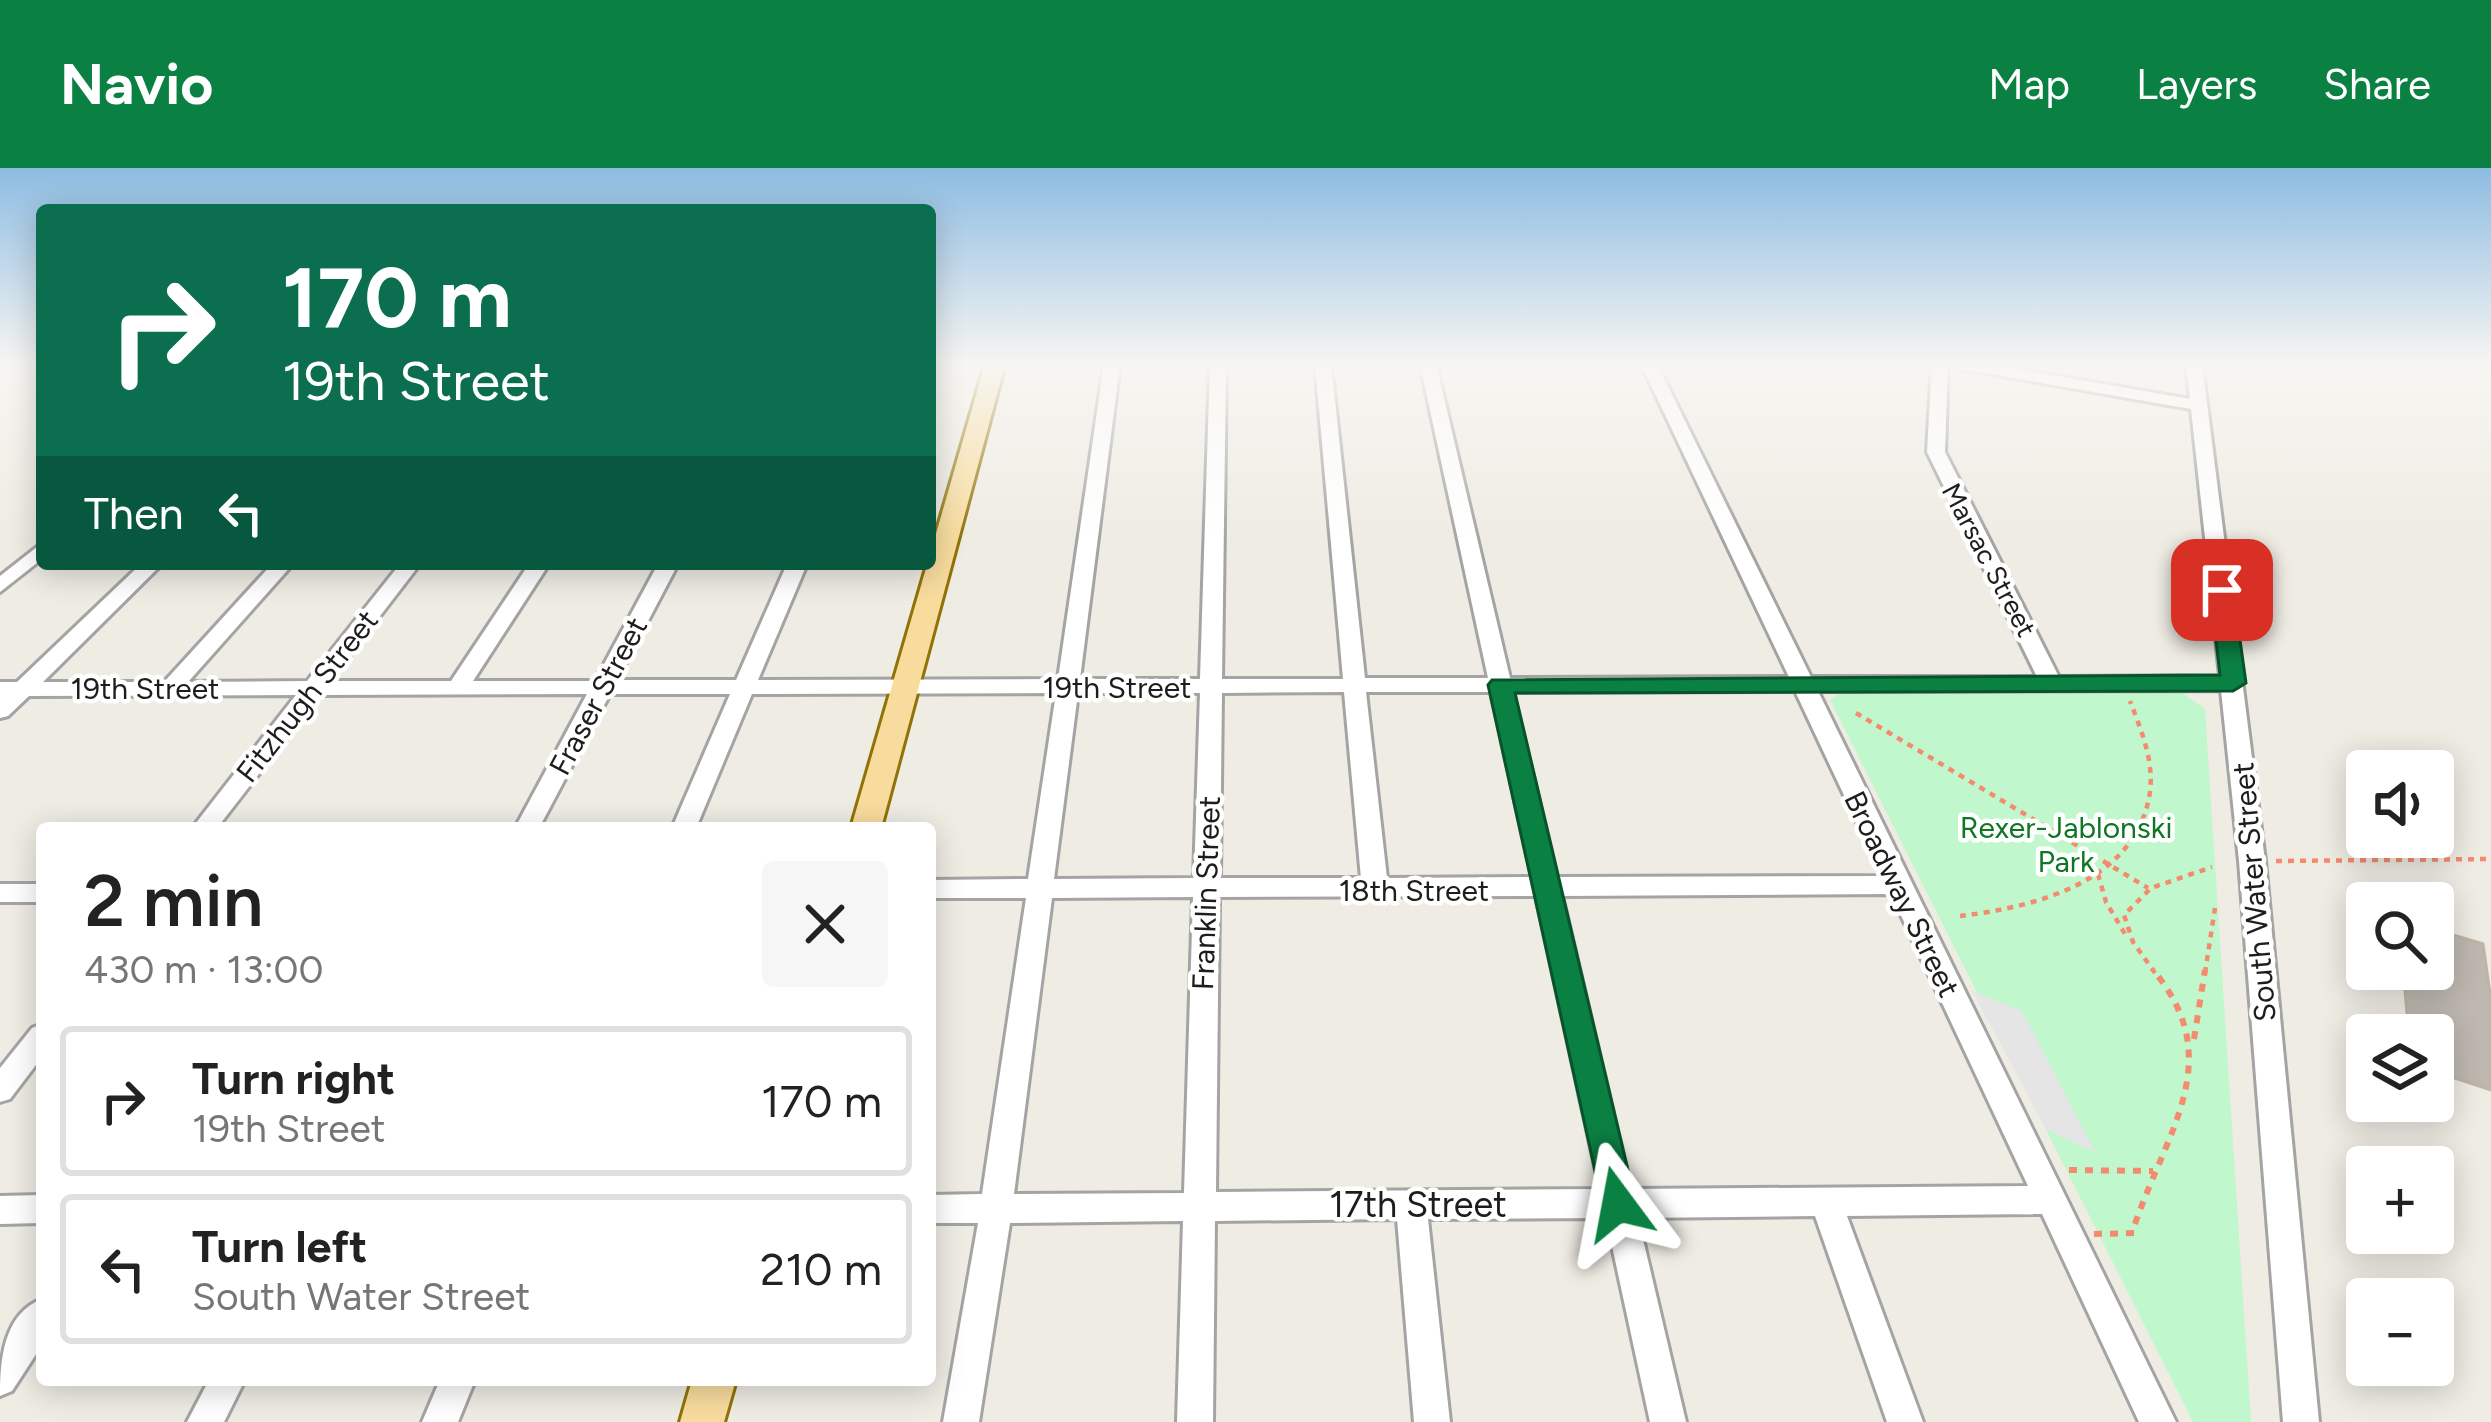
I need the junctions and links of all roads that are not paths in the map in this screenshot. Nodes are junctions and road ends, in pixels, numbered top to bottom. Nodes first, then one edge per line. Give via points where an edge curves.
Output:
1 (979, 423) edge
2 (1104, 423) edge
3 (1217, 423) edge
4 (1329, 423) edge
5 (1441, 423) edge
6 (1677, 423) edge
7 (1937, 423) edge
8 (2200, 423) edge
9 (36, 554) edge
10 (145, 570) edge
11 (278, 570) edge
12 (405, 570) edge
13 (535, 570) edge
14 (665, 570) edge
15 (794, 570) edge
16 (0, 586) edge
17 (2051, 682) junction
18 (1799, 683) junction
19 (2233, 683) junction
20 (1501, 685) junction
21 (1067, 686) junction
22 (1356, 686) junction
23 (314, 687) junction
24 (743, 687) junction
25 (904, 687) junction
26 (1212, 687) junction
27 (170, 688) junction
28 (457, 688) junction
29 (602, 688) junction
30 (11, 689) edge
31 (0, 711) edge
32 (209, 822) edge
33 (530, 822) edge
34 (686, 822) edge
35 (868, 822) edge
36 (1898, 885) junction
37 (936, 889) edge
38 (1037, 890) junction
39 (1206, 890) junction
40 (1376, 890) junction
41 (1547, 890) junction
42 (0, 893) edge
43 (36, 893) edge
44 (36, 1044) edge
45 (0, 1090) edge
46 (2056, 1185) junction
47 (1826, 1202) junction
48 (1201, 1204) junction
49 (1411, 1204) junction
50 (1618, 1204) junction
51 (996, 1208) junction
52 (36, 1209) edge
53 (936, 1209) edge
54 (0, 1210) edge
55 (36, 1324) edge
56 (0, 1378) edge
57 (225, 1386) edge
58 (455, 1386) edge
59 (712, 1386) edge
60 (206, 1422) edge
61 (440, 1422) edge
62 (702, 1422) edge
63 (961, 1422) edge
64 (1196, 1422) edge
65 (1432, 1422) edge
66 (1668, 1422) edge
67 (1905, 1422) edge
68 (2158, 1422) edge
69 (2301, 1422) edge

1 - 25 main road
2 - 21 street
3 - 26 street, Franklin Street
4 - 22 street
5 - 20 street
6 - 18 street, Broadway Street
7 - 17 street, Marsac Street via 1936,452
8 - 19 street, South Water Street
9 - 16 street
10 - 30 street
11 - 27 street
12 - 23 street, Fitzhugh Street
13 - 28 street
14 - 29 street, Fraser Street
15 - 24 street
17 - 18 street, 19th Street
17 - 19 street, 19th Street
18 - 20 street, 19th Street
18 - 36 street, Broadway Street
19 - 69 street, South Water Street
20 - 22 street, 19th Street
20 - 41 street
21 - 25 street, 19th Street
21 - 26 street, 19th Street
21 - 38 street
22 - 26 street, 19th Street
22 - 40 street
23 - 27 street, 19th Street
23 - 28 street, 19th Street
23 - 32 street, Fitzhugh Street
24 - 25 street, 19th Street
24 - 29 street, 19th Street
24 - 34 street
25 - 35 main road
26 - 39 street, Franklin Street
27 - 30 street, 19th Street
28 - 29 street, 19th Street
29 - 33 street, Fraser Street
30 - 31 street
36 - 41 street, 18th Street
36 - 46 street, Broadway Street
37 - 38 street, 18th Street
38 - 39 street, 18th Street
38 - 51 street
39 - 40 street, 18th Street
39 - 48 street, Franklin Street
40 - 41 street, 18th Street
41 - 50 street
42 - 43 street
44 - 45 street
46 - 47 street, 17th Street
46 - 68 street, Broadway Street
47 - 50 street, 17th Street
47 - 67 street
48 - 49 street, 17th Street
48 - 51 street, 17th Street
48 - 64 street, Franklin Street
49 - 50 street, 17th Street
49 - 65 street
50 - 66 street
51 - 53 street, 17th Street
51 - 63 street
52 - 54 street
55 - 56 street
57 - 60 street
58 - 61 street
59 - 62 main road

